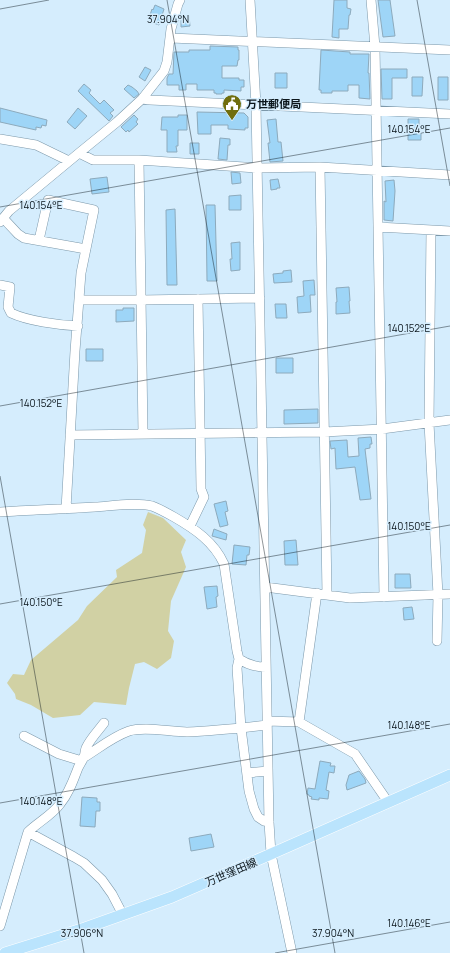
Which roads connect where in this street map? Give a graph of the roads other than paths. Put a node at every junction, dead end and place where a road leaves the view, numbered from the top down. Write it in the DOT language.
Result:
graph roads {
  1 [pos="180,0"];
  2 [pos="250,0"];
  3 [pos="371,0"];
  4 [pos="170,38"];
  5 [pos="253,42"];
  6 [pos="375,46"];
  7 [pos="450,50"];
  8 [pos="142,99"];
  9 [pos="256,105"];
  10 [pos="376,111"];
  11 [pos="450,114"];
  12 [pos="0,139"];
  13 [pos="78,153"];
  14 [pos="139,160"];
  15 [pos="69,161"];
  16 [pos="320,167"];
  17 [pos="258,168"];
  18 [pos="377,171"];
  19 [pos="450,175"];
  20 [pos="2,220"];
  21 [pos="378,227"];
  22 [pos="431,230"];
  23 [pos="450,231"];
  24 [pos="39,240"];
  25 [pos="86,249"];
  26 [pos="0,284"];
  27 [pos="260,298"];
  28 [pos="198,299"];
  29 [pos="80,300"];
  30 [pos="141,300"];
  31 [pos="78,326"];
  32 [pos="450,420"];
  33 [pos="430,423"];
  34 [pos="382,429"];
  35 [pos="324,432"];
  36 [pos="200,433"];
  37 [pos="262,433"];
  38 [pos="143,434"];
  39 [pos="70,435"];
  40 [pos="66,509"];
  41 [pos="0,512"];
  42 [pos="190,526"];
  43 [pos="265,587"];
  44 [pos="317,594"];
  45 [pos="450,594"];
  46 [pos="327,595"];
  47 [pos="438,595"];
  48 [pos="384,597"];
  49 [pos="437,641"];
  50 [pos="239,659"];
  51 [pos="266,667"];
  52 [pos="299,722"];
  53 [pos="104,723"];
  54 [pos="267,723"];
  55 [pos="241,728"];
  56 [pos="24,736"];
  57 [pos="83,760"];
  58 [pos="268,771"];
  59 [pos="247,773"];
  60 [pos="450,775"];
  61 [pos="388,802"];
  62 [pos="269,822"];
  63 [pos="28,832"];
  64 [pos="271,854"];
  65 [pos="123,915"];
  66 [pos="0,926"];
  67 [pos="5,953"];
  68 [pos="292,953"];
  1 -- 4 [label="street"];
  2 -- 5 [label="street"];
  3 -- 6 [label="street"];
  4 -- 5 [label="street"];
  4 -- 8 [label="street"];
  5 -- 6 [label="street"];
  5 -- 9 [label="street"];
  6 -- 7 [label="street"];
  6 -- 10 [label="street"];
  8 -- 9 [label="street"];
  8 -- 13 [label="street"];
  9 -- 10 [label="street"];
  9 -- 17 [label="street"];
  10 -- 11 [label="street"];
  10 -- 18 [label="street"];
  12 -- 15 [label="street"];
  13 -- 14 [label="street"];
  13 -- 15 [label="street"];
  14 -- 17 [label="street"];
  14 -- 30 [label="street"];
  15 -- 20 [label="street"];
  16 -- 17 [label="street"];
  16 -- 18 [label="street"];
  16 -- 35 [label="street"];
  17 -- 27 [label="street"];
  18 -- 19 [label="street"];
  18 -- 21 [label="street"];
  20 -- 24 [label="street"];
  21 -- 22 [label="street"];
  21 -- 34 [label="street"];
  22 -- 23 [label="street"];
  22 -- 33 [label="street"];
  24 -- 25 [label="street"];
  24 -- 25 [label="street"];
  25 -- 29 [label="street"];
  26 -- 31 [label="street"];
  27 -- 28 [label="street"];
  27 -- 37 [label="street"];
  28 -- 30 [label="street"];
  28 -- 36 [label="street"];
  29 -- 30 [label="street"];
  29 -- 31 [label="street"];
  30 -- 38 [label="street"];
  31 -- 39 [label="street"];
  32 -- 33 [label="street"];
  33 -- 34 [label="street"];
  33 -- 47 [label="street"];
  34 -- 35 [label="street"];
  34 -- 48 [label="street"];
  35 -- 37 [label="street"];
  35 -- 46 [label="street"];
  36 -- 37 [label="street"];
  36 -- 38 [label="street"];
  36 -- 42 [label="street"];
  37 -- 43 [label="street"];
  38 -- 39 [label="street"];
  39 -- 40 [label="street"];
  40 -- 41 [label="street"];
  40 -- 42 [label="street"];
  42 -- 50 [label="street"];
  43 -- 44 [label="street"];
  43 -- 51 [label="street"];
  44 -- 46 [label="street"];
  44 -- 52 [label="street"];
  45 -- 47 [label="street"];
  46 -- 48 [label="street"];
  47 -- 48 [label="street"];
  47 -- 49 [label="street"];
  50 -- 51 [label="street"];
  50 -- 55 [label="street"];
  51 -- 54 [label="street"];
  52 -- 54 [label="street"];
  52 -- 61 [label="street"];
  53 -- 57 [label="street"];
  54 -- 55 [label="street"];
  54 -- 58 [label="street"];
  55 -- 57 [label="street"];
  55 -- 59 [label="street"];
  56 -- 57 [label="street"];
  57 -- 63 [label="street"];
  58 -- 59 [label="street"];
  58 -- 62 [label="street"];
  59 -- 62 [label="street"];
  60 -- 61 [label="main road, 万世窪田線"];
  61 -- 64 [label="main road, 万世窪田線"];
  62 -- 64 [label="street"];
  63 -- 65 [label="street"];
  63 -- 66 [label="street"];
  64 -- 65 [label="main road, 万世窪田線"];
  64 -- 68 [label="street"];
  65 -- 67 [label="main road, 万世窪田線"];
}
